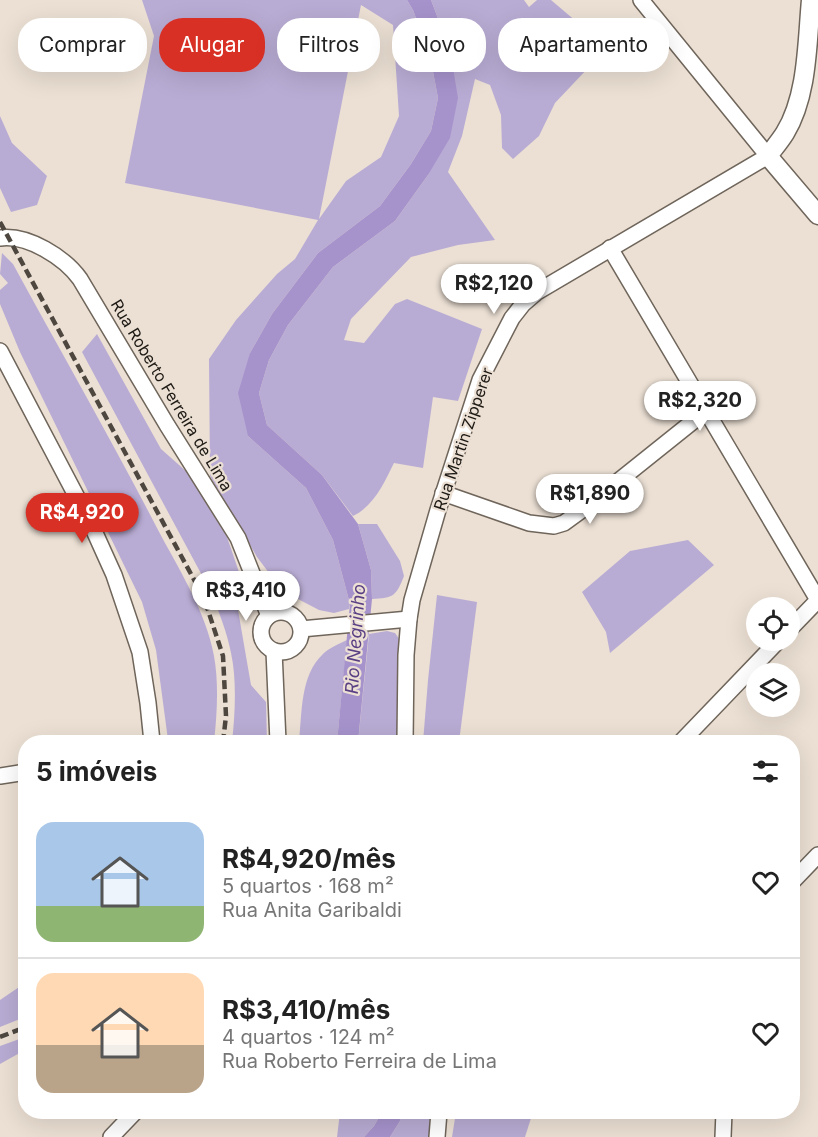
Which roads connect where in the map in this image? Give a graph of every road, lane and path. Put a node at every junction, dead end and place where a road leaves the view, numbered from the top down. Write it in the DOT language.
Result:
graph roads {
  1 [pos="640,0"];
  2 [pos="811,0"];
  3 [pos="768,156"];
  4 [pos="818,215"];
  5 [pos="0,238"];
  6 [pos="610,248"];
  7 [pos="0,351"];
  8 [pos="706,411"];
  9 [pos="443,493"];
  10 [pos="818,600"];
  11 [pos="269,616"];
  12 [pos="409,619"];
  13 [pos="800,619"];
  14 [pos="301,629"];
  15 [pos="274,651"];
  16 [pos="768,651"];
  17 [pos="151,735"];
  18 [pos="278,735"];
  19 [pos="405,735"];
  20 [pos="688,735"];
  21 [pos="18,773"];
  22 [pos="0,776"];
  23 [pos="818,855"];
  24 [pos="800,874"];
  25 [pos="128,1119"];
  26 [pos="438,1119"];
  27 [pos="724,1119"];
  28 [pos="111,1137"];
  29 [pos="437,1137"];
  30 [pos="723,1137"];
  1 -- 3 [label="street"];
  2 -- 3 [label="street, Rua Martin Zipperer"];
  3 -- 4 [label="street"];
  3 -- 6 [label="street, Rua Martin Zipperer"];
  5 -- 11 [label="street, Rua Roberto Ferreira de Lima"];
  6 -- 8 [label="street"];
  6 -- 9 [label="street, Rua Martin Zipperer"];
  7 -- 17 [label="street"];
  8 -- 9 [label="street"];
  8 -- 10 [label="street"];
  9 -- 12 [label="street, Rua Martin Zipperer"];
  10 -- 13 [label="street"];
  11 -- 14 [label="street"];
  11 -- 15 [label="street"];
  12 -- 14 [label="street"];
  12 -- 19 [label="street, Rua Martin Zipperer"];
  14 -- 15 [label="street"];
  15 -- 18 [label="street"];
  16 -- 20 [label="street"];
  21 -- 22 [label="street"];
  23 -- 24 [label="street"];
  25 -- 28 [label="street"];
  26 -- 29 [label="street"];
  27 -- 30 [label="street"];
}
